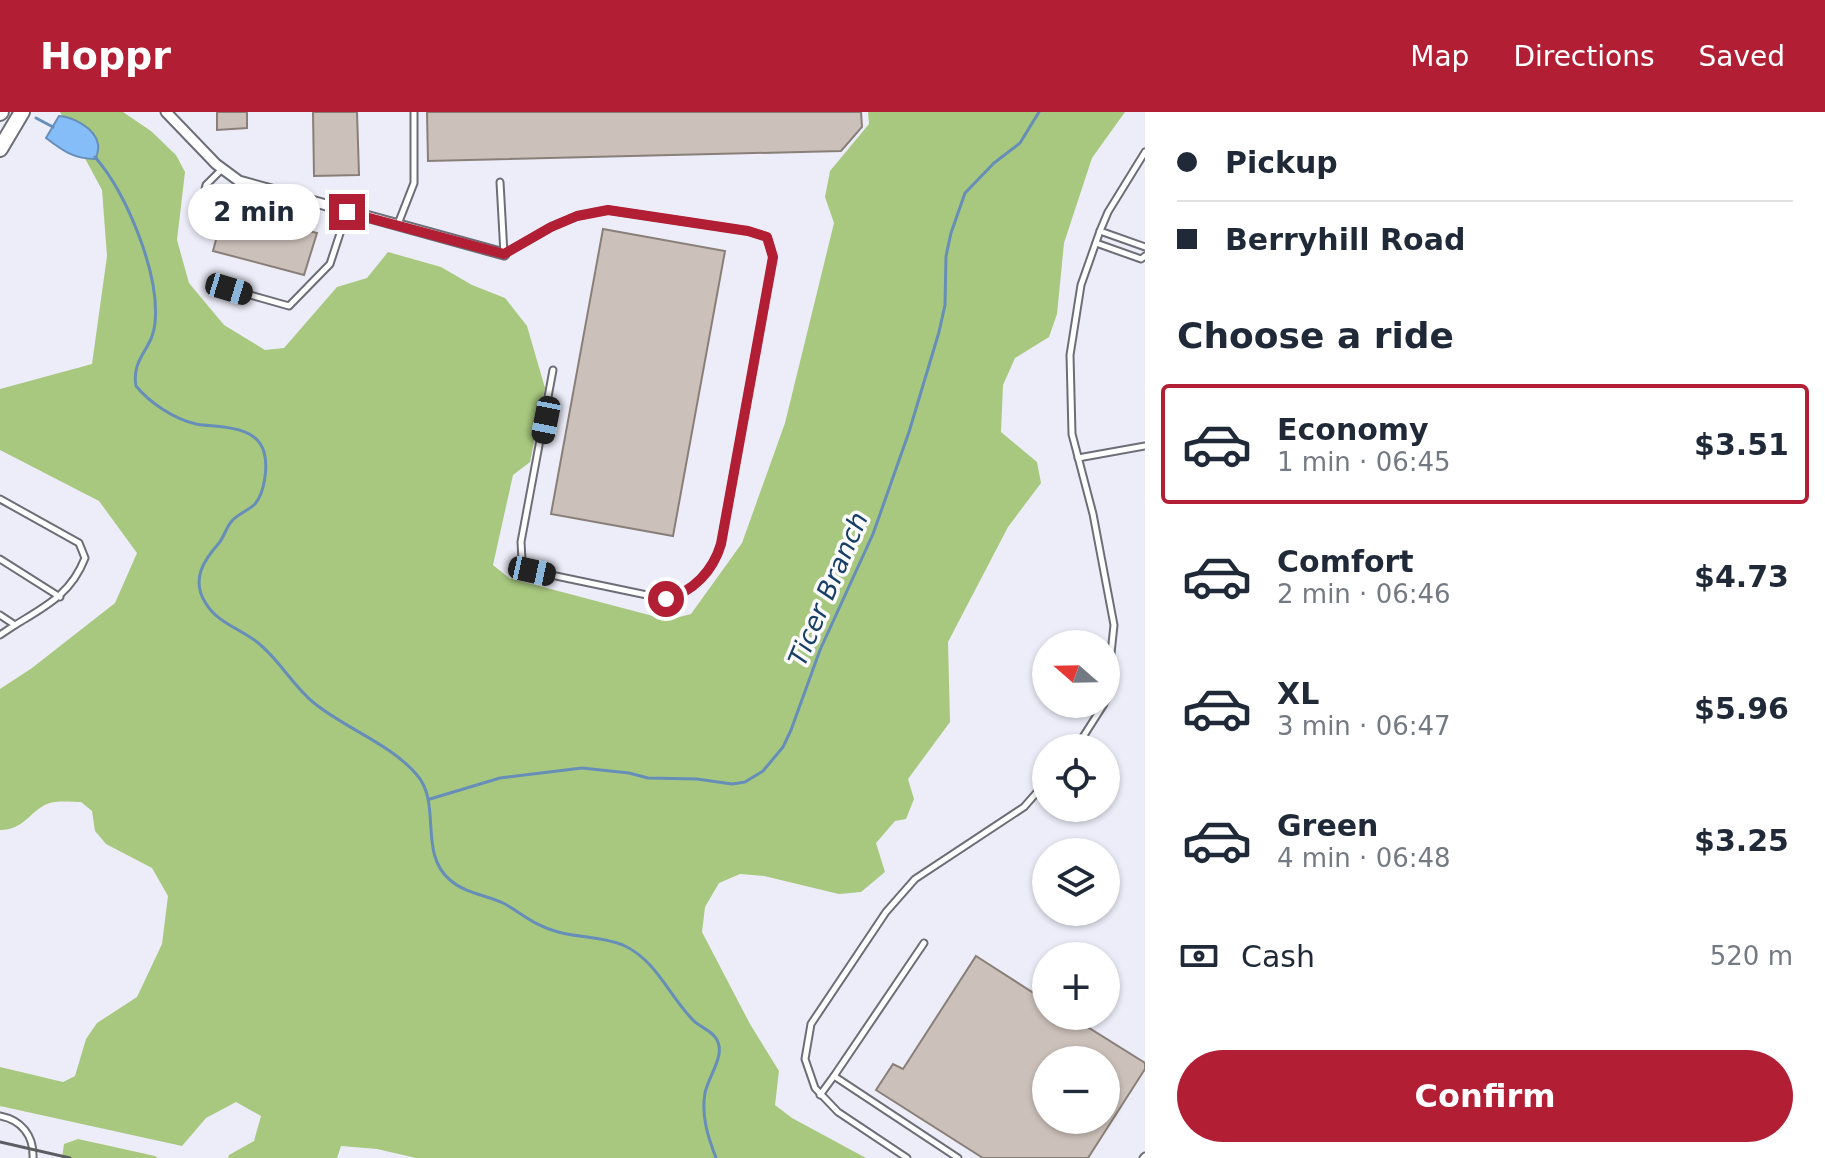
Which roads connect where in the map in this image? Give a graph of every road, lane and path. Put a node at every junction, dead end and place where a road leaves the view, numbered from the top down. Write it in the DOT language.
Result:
graph roads {
  1 [pos="22,112"];
  2 [pos="166,112"];
  3 [pos="414,112"];
  4 [pos="0,149"];
  5 [pos="1145,152"];
  6 [pos="222,169"];
  7 [pos="500,182"];
  8 [pos="347,212"];
  9 [pos="197,220"];
  10 [pos="397,225"];
  11 [pos="1100,231"];
  12 [pos="1096,243"];
  13 [pos="1145,247"];
  14 [pos="504,254"];
  15 [pos="1145,256"];
  16 [pos="229,289"];
  17 [pos="553,370"];
  18 [pos="1145,446"];
  19 [pos="1078,458"];
  20 [pos="0,499"];
  21 [pos="0,559"];
  22 [pos="60,597"];
  23 [pos="0,615"];
  24 [pos="15,625"];
  25 [pos="1113,630"];
  26 [pos="0,635"];
  27 [pos="1032,798"];
  28 [pos="924,943"];
  29 [pos="834,1076"];
  30 [pos="820,1095"];
  31 [pos="0,1116"];
  32 [pos="33,1158"];
  33 [pos="907,1158"];
  34 [pos="958,1158"];
  1 -- 4 [label="main road"];
  2 -- 6 [label="street"];
  3 -- 10 [label="lane"];
  5 -- 11 [label="lane"];
  6 -- 8 [label="street"];
  6 -- 9 [label="lane"];
  7 -- 14 [label="lane"];
  8 -- 10 [label="street"];
  8 -- 16 [label="lane"];
  10 -- 14 [label="street"];
  11 -- 12 [label="lane"];
  11 -- 13 [label="lane"];
  12 -- 15 [label="lane"];
  12 -- 19 [label="lane"];
  14 -- 17 [label="lane"];
  18 -- 19 [label="lane"];
  19 -- 25 [label="lane"];
  20 -- 22 [label="lane"];
  21 -- 22 [label="lane"];
  22 -- 24 [label="lane"];
  23 -- 24 [label="lane"];
  24 -- 26 [label="lane"];
  27 -- 30 [label="lane"];
  28 -- 29 [label="lane"];
  29 -- 30 [label="lane"];
  29 -- 34 [label="lane"];
  30 -- 33 [label="lane"];
  31 -- 32 [label="lane"];
}
